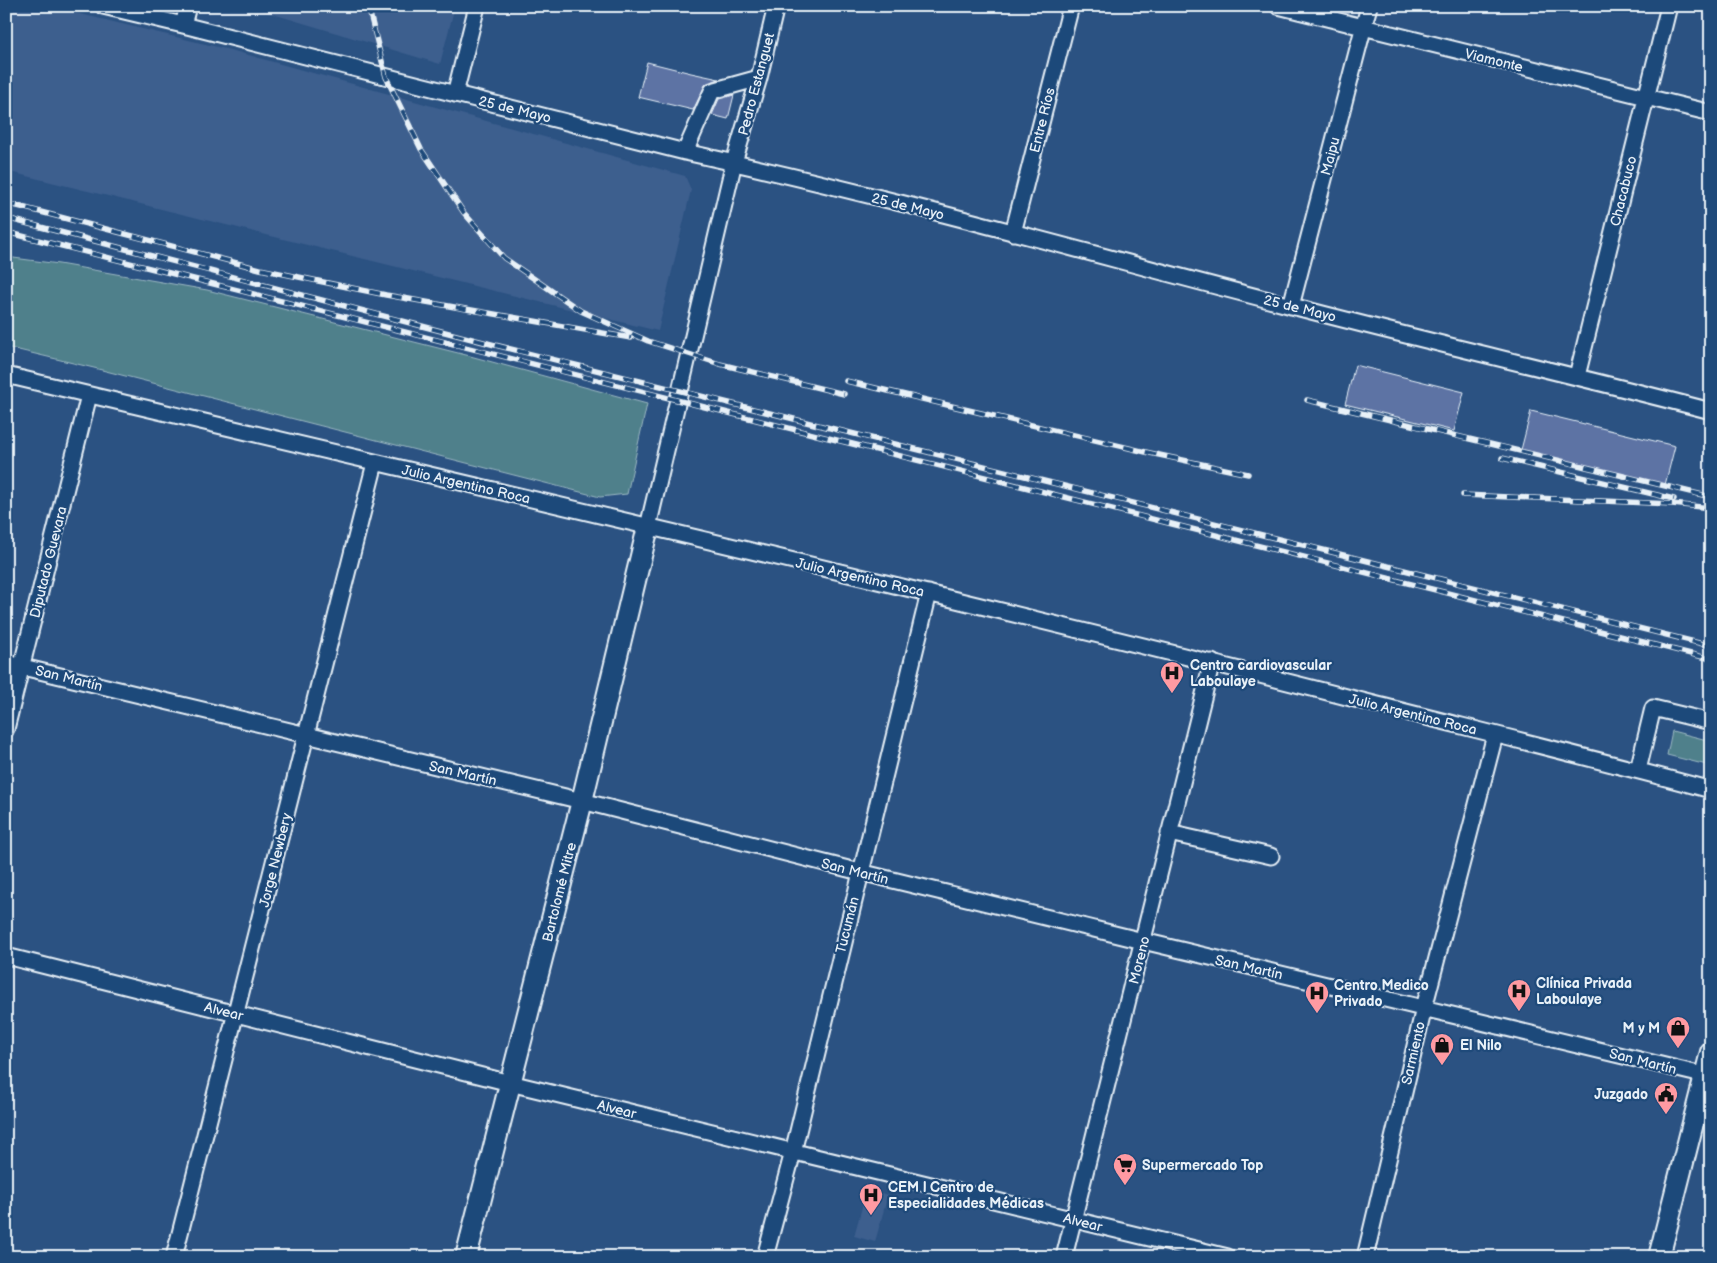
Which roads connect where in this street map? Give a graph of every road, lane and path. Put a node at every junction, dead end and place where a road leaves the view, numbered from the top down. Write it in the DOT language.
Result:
graph roads {
  1 [pos="104,6"];
  2 [pos="188,6"];
  3 [pos="477,6"];
  4 [pos="776,6"];
  5 [pos="1071,6"];
  6 [pos="1278,6"];
  7 [pos="1369,6"];
  8 [pos="1669,6"];
  9 [pos="183,24"];
  10 [pos="1364,28"];
  11 [pos="759,78"];
  12 [pos="455,94"];
  13 [pos="1646,96"];
  14 [pos="1711,113"];
  15 [pos="685,152"];
  16 [pos="734,162"];
  17 [pos="1014,233"];
  18 [pos="1291,306"];
  19 [pos="6,375"];
  20 [pos="1577,376"];
  21 [pos="89,395"];
  22 [pos="1711,411"];
  23 [pos="375,463"];
  24 [pos="648,526"];
  25 [pos="929,593"];
  26 [pos="1212,662"];
  27 [pos="6,663"];
  28 [pos="22,667"];
  29 [pos="1711,722"];
  30 [pos="6,729"];
  31 [pos="1495,734"];
  32 [pos="306,736"];
  33 [pos="1638,770"];
  34 [pos="1711,790"];
  35 [pos="582,801"];
  36 [pos="1169,833"];
  37 [pos="1271,856"];
  38 [pos="860,872"];
  39 [pos="1143,942"];
  40 [pos="6,956"];
  41 [pos="1424,1008"];
  42 [pos="236,1014"];
  43 [pos="1711,1052"];
  44 [pos="1708,1076"];
  45 [pos="510,1084"];
  46 [pos="793,1152"];
  47 [pos="1073,1219"];
  48 [pos="174,1257"];
  49 [pos="466,1257"];
  50 [pos="765,1257"];
  51 [pos="1064,1257"];
  52 [pos="1228,1257"];
  53 [pos="1365,1257"];
  54 [pos="1659,1257"];
  1 -- 9 [label="street, 25 de Mayo"];
  2 -- 9 [label="street"];
  3 -- 12 [label="street"];
  4 -- 11 [label="street, Pedro Estanguet"];
  5 -- 17 [label="street, Entre Ríos"];
  6 -- 10 [label="street, Viamonte"];
  7 -- 10 [label="street, Maipu"];
  8 -- 13 [label="street, Chacabuco"];
  9 -- 12 [label="street, 25 de Mayo"];
  10 -- 13 [label="street, Viamonte"];
  10 -- 18 [label="street, Maipu"];
  11 -- 15 [label="street"];
  11 -- 16 [label="street, Pedro Estanguet"];
  12 -- 15 [label="street, 25 de Mayo"];
  13 -- 14 [label="street, Viamonte"];
  13 -- 20 [label="street, Chacabuco"];
  15 -- 16 [label="street, 25 de Mayo"];
  16 -- 17 [label="street, 25 de Mayo"];
  16 -- 24 [label="street, Pedro Estanguet"];
  17 -- 18 [label="street, 25 de Mayo"];
  18 -- 20 [label="street, 25 de Mayo"];
  19 -- 21 [label="street, Julio Argentino Roca"];
  20 -- 22 [label="street, 25 de Mayo"];
  21 -- 23 [label="street, Julio Argentino Roca"];
  21 -- 28 [label="street, Diputado Guevara"];
  23 -- 24 [label="street, Julio Argentino Roca"];
  23 -- 32 [label="street, Jorge Newbery"];
  24 -- 25 [label="street, Julio Argentino Roca"];
  24 -- 35 [label="main road, Bartolomé Mitre"];
  25 -- 26 [label="street, Julio Argentino Roca"];
  25 -- 38 [label="street, Tucumán"];
  26 -- 31 [label="street, Julio Argentino Roca"];
  26 -- 36 [label="street, Moreno"];
  27 -- 28 [label="street, San Martín"];
  28 -- 30 [label="street, Diputado Guevara"];
  28 -- 32 [label="street, San Martín"];
  29 -- 33 [label="street"];
  31 -- 33 [label="street, Julio Argentino Roca"];
  31 -- 41 [label="street, Sarmiento"];
  32 -- 35 [label="street, San Martín"];
  32 -- 42 [label="street, Jorge Newbery"];
  33 -- 34 [label="street, Julio Argentino Roca"];
  35 -- 38 [label="street, San Martín"];
  35 -- 45 [label="main road, Bartolomé Mitre"];
  36 -- 37 [label="street"];
  36 -- 39 [label="street, Moreno"];
  38 -- 39 [label="street, San Martín"];
  38 -- 46 [label="street, Tucumán"];
  39 -- 41 [label="street, San Martín"];
  39 -- 47 [label="street, Moreno"];
  40 -- 42 [label="street, Alvear"];
  41 -- 44 [label="street, San Martín"];
  41 -- 53 [label="street, Sarmiento"];
  42 -- 45 [label="street, Alvear"];
  42 -- 48 [label="street, Jorge Newbery"];
  43 -- 44 [label="main road"];
  44 -- 54 [label="main road"];
  45 -- 46 [label="street, Alvear"];
  45 -- 49 [label="main road, Bartolomé Mitre"];
  46 -- 47 [label="street, Alvear"];
  46 -- 50 [label="street, Tucumán"];
  47 -- 51 [label="street, Moreno"];
  47 -- 52 [label="street, Alvear"];
}
